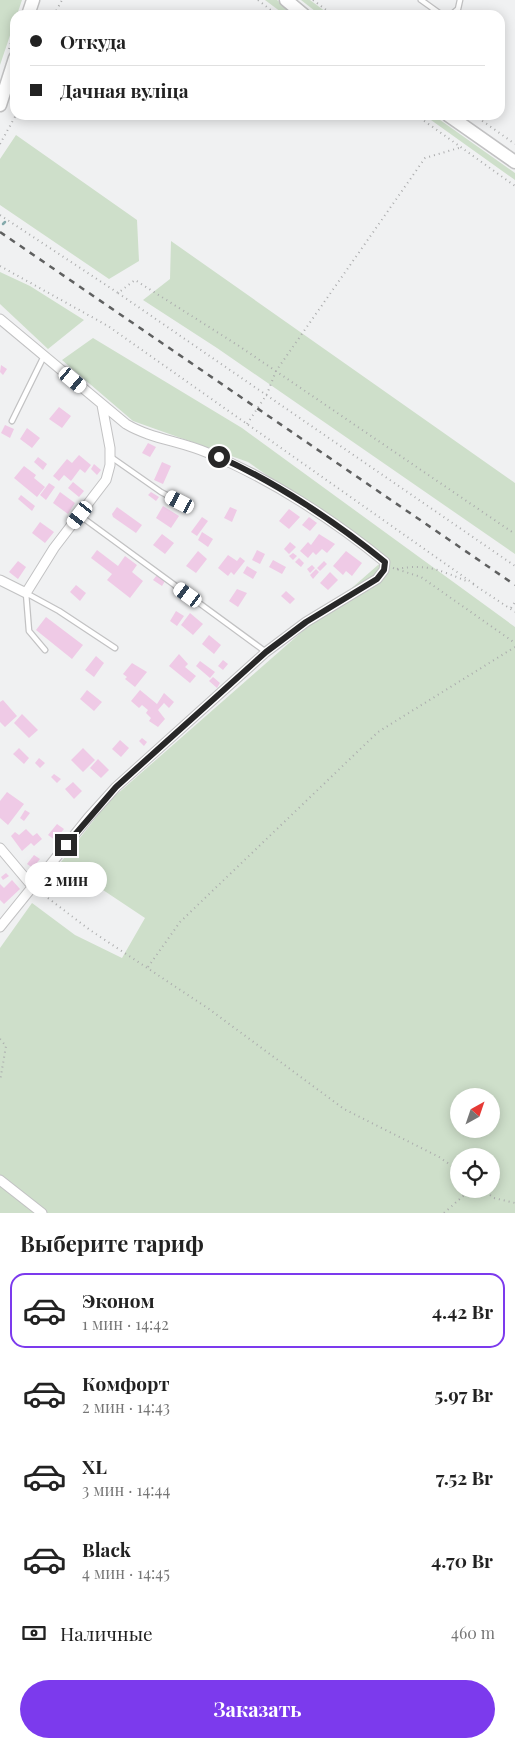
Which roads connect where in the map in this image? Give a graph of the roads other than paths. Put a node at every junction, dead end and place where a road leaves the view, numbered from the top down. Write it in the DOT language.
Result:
graph roads {
  1 [pos="286,0"];
  2 [pos="421,0"];
  3 [pos="298,10"];
  4 [pos="435,10"];
  5 [pos="10,74"];
  6 [pos="0,105"];
  7 [pos="455,120"];
  8 [pos="515,162"];
  9 [pos="0,319"];
  10 [pos="44,356"];
  11 [pos="102,405"];
  12 [pos="12,421"];
  13 [pos="110,456"];
  14 [pos="180,502"];
  15 [pos="80,515"];
  16 [pos="0,580"];
  17 [pos="26,593"];
  18 [pos="115,648"];
  19 [pos="45,650"];
  20 [pos="266,652"];
  21 [pos="0,848"];
  22 [pos="32,886"];
  23 [pos="0,927"];
  24 [pos="0,1180"];
  25 [pos="42,1213"];
  1 -- 3 [label="main road"];
  2 -- 4 [label="lane"];
  5 -- 6 [label="main road"];
  7 -- 8 [label="main road"];
  9 -- 10 [label="street"];
  10 -- 11 [label="street"];
  10 -- 12 [label="lane"];
  11 -- 13 [label="street"];
  11 -- 20 [label="street"];
  13 -- 14 [label="lane"];
  13 -- 15 [label="street"];
  15 -- 17 [label="street"];
  15 -- 20 [label="lane"];
  16 -- 17 [label="street"];
  17 -- 18 [label="lane"];
  17 -- 19 [label="lane"];
  20 -- 22 [label="street"];
  21 -- 22 [label="street"];
  22 -- 23 [label="street"];
  24 -- 25 [label="street"];
}
